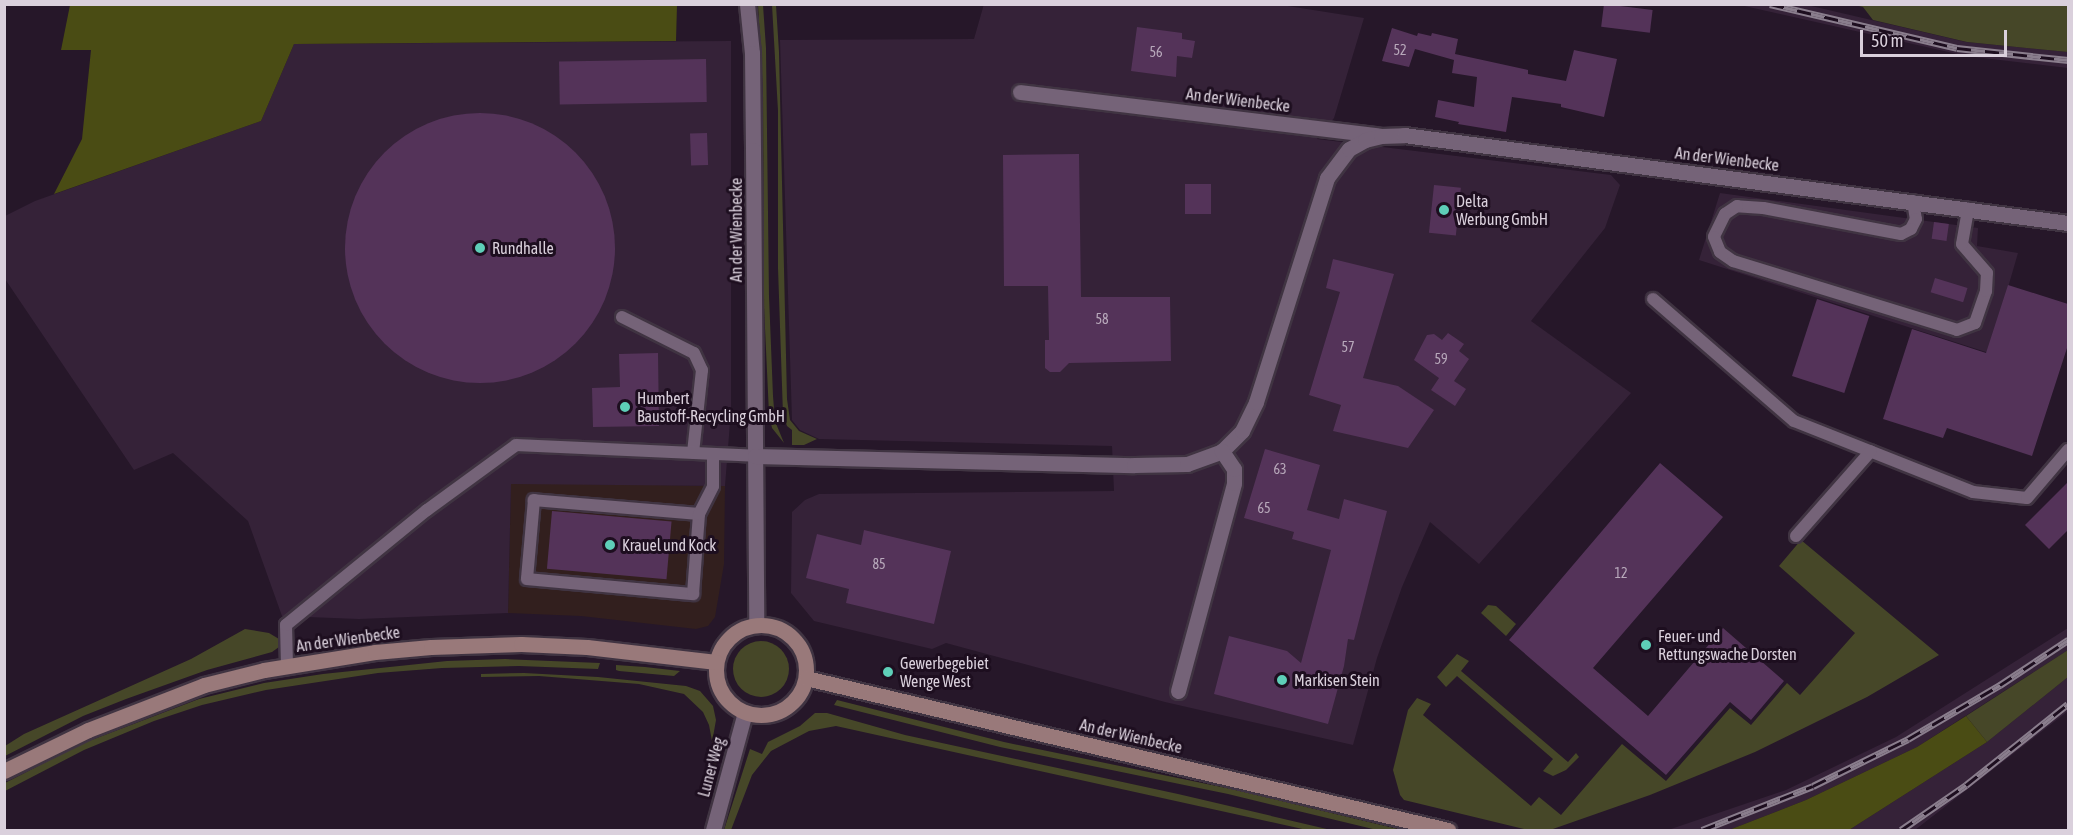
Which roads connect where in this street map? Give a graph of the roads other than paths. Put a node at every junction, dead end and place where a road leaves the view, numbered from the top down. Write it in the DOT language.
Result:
graph roads {
  1 [pos="747,4"];
  2 [pos="1020,92"];
  3 [pos="1381,136"];
  4 [pos="1913,201"];
  5 [pos="1968,209"];
  6 [pos="2068,223"];
  7 [pos="1653,298"];
  8 [pos="622,317"];
  9 [pos="2068,450"];
  10 [pos="1222,451"];
  11 [pos="1871,451"];
  12 [pos="693,453"];
  13 [pos="714,454"];
  14 [pos="755,456"];
  15 [pos="699,514"];
  16 [pos="1796,536"];
  17 [pos="756,625"];
  18 [pos="716,662"];
  19 [pos="287,666"];
  20 [pos="806,678"];
  21 [pos="1178,691"];
  22 [pos="745,712"];
  23 [pos="4,771"];
  24 [pos="713,831"];
  25 [pos="1448,831"];
  1 -- 14 [label="street, An der Wienbecke"];
  2 -- 3 [label="street, An der Wienbecke"];
  3 -- 4 [label="street, An der Wienbecke"];
  3 -- 10 [label="street, An der Wienbecke"];
  4 -- 5 [label="street, An der Wienbecke"];
  4 -- 5 [label="lane"];
  5 -- 6 [label="street, An der Wienbecke"];
  7 -- 11 [label="lane"];
  8 -- 12 [label="lane"];
  9 -- 11 [label="lane"];
  10 -- 14 [label="street, An der Wienbecke"];
  10 -- 21 [label="street"];
  11 -- 16 [label="lane"];
  12 -- 13 [label="lane"];
  12 -- 19 [label="lane"];
  13 -- 14 [label="lane"];
  13 -- 15 [label="lane"];
  14 -- 17 [label="street, An der Wienbecke"];
  15 -- 15 [label="lane"];
  17 -- 18 [label="street"];
  17 -- 20 [label="street"];
  18 -- 19 [label="street, An der Wienbecke"];
  18 -- 22 [label="street"];
  19 -- 23 [label="street, An der Wienbecke"];
  20 -- 22 [label="street"];
  20 -- 25 [label="street, An der Wienbecke"];
  22 -- 24 [label="street, Luner Weg"];
}
